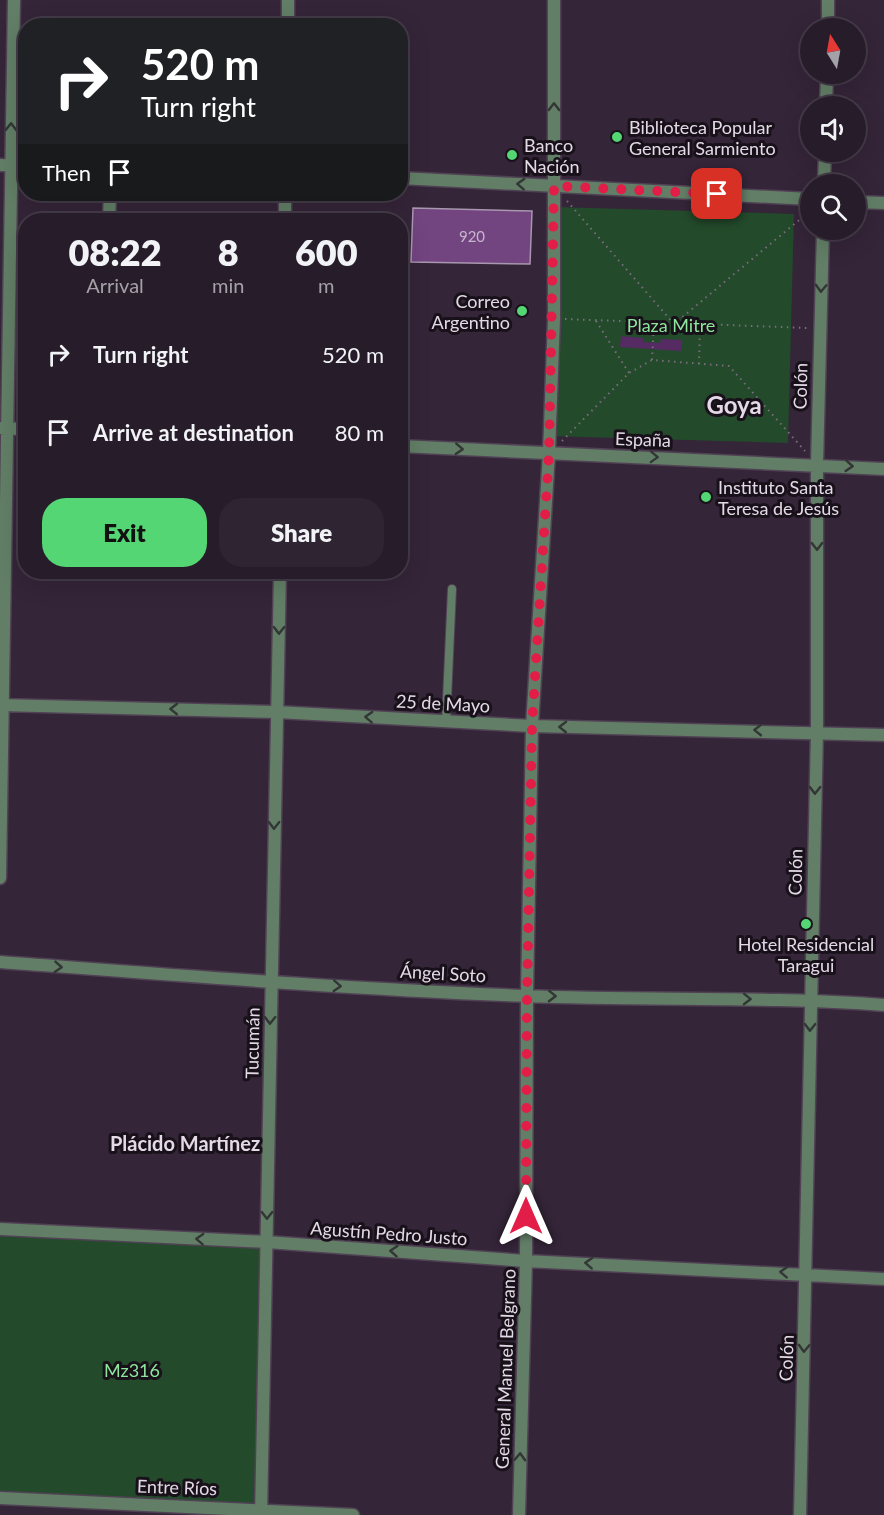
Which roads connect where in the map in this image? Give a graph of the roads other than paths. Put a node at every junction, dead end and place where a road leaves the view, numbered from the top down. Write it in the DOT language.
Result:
graph roads {
  1 [pos="14,0"];
  2 [pos="288,0"];
  3 [pos="554,0"];
  4 [pos="828,0"];
  5 [pos="288,18"];
  6 [pos="828,18"];
  7 [pos="5,166"];
  8 [pos="408,178"];
  9 [pos="554,186"];
  10 [pos="800,198"];
  11 [pos="866,202"];
  12 [pos="884,203"];
  13 [pos="823,240"];
  14 [pos="4,428"];
  15 [pos="408,446"];
  16 [pos="549,453"];
  17 [pos="817,464"];
  18 [pos="884,469"];
  19 [pos="280,579"];
  20 [pos="452,588"];
  21 [pos="2,705"];
  22 [pos="277,712"];
  23 [pos="446,721"];
  24 [pos="532,726"];
  25 [pos="817,731"];
  26 [pos="884,735"];
  27 [pos="0,878"];
  28 [pos="0,962"];
  29 [pos="271,982"];
  30 [pos="527,996"];
  31 [pos="810,999"];
  32 [pos="884,1005"];
  33 [pos="0,1229"];
  34 [pos="267,1242"];
  35 [pos="526,1261"];
  36 [pos="806,1273"];
  37 [pos="884,1279"];
  38 [pos="0,1498"];
  39 [pos="261,1512"];
  40 [pos="353,1515"];
  41 [pos="519,1515"];
  42 [pos="800,1515"];
  7 -- 1 [label="street, one-way"];
  2 -- 5 [label="street"];
  9 -- 3 [label="street, General Manuel Belgrano, one-way"];
  4 -- 6 [label="street"];
  7 -- 14 [label="street"];
  9 -- 8 [label="street, one-way"];
  9 -- 10 [label="street"];
  9 -- 16 [label="street, General Manuel Belgrano"];
  11 -- 12 [label="street"];
  13 -- 17 [label="street, Colón, one-way"];
  14 -- 21 [label="street"];
  15 -- 16 [label="street, España, one-way"];
  16 -- 17 [label="street, España, one-way"];
  16 -- 24 [label="street, General Manuel Belgrano"];
  17 -- 18 [label="street, España, one-way"];
  17 -- 25 [label="street, Colón, one-way"];
  19 -- 22 [label="street, Tucumán, one-way"];
  20 -- 23 [label="lane"];
  22 -- 21 [label="street, 25 de Mayo, one-way"];
  21 -- 27 [label="street"];
  23 -- 22 [label="street, 25 de Mayo, one-way"];
  22 -- 29 [label="street, Tucumán, one-way"];
  23 -- 24 [label="street, 25 de Mayo"];
  25 -- 24 [label="street, 25 de Mayo, one-way"];
  24 -- 30 [label="street, General Manuel Belgrano"];
  25 -- 26 [label="street, 25 de Mayo"];
  25 -- 31 [label="street, Colón, one-way"];
  28 -- 29 [label="street, Ángel Soto, one-way"];
  29 -- 30 [label="street, Ángel Soto, one-way"];
  29 -- 34 [label="street, Tucumán, one-way"];
  30 -- 31 [label="street, Ángel Soto, one-way"];
  30 -- 35 [label="street, General Manuel Belgrano"];
  31 -- 32 [label="street, Ángel Soto"];
  31 -- 36 [label="street, Colón, one-way"];
  34 -- 33 [label="street, Agustín Pedro Justo, one-way"];
  35 -- 34 [label="street, Agustín Pedro Justo, one-way"];
  34 -- 39 [label="street, Tucumán"];
  36 -- 35 [label="street, Agustín Pedro Justo, one-way"];
  41 -- 35 [label="street, General Manuel Belgrano, one-way"];
  36 -- 37 [label="street, Agustín Pedro Justo"];
  36 -- 42 [label="street, Colón, one-way"];
  38 -- 39 [label="street, Entre Ríos"];
  39 -- 40 [label="street, Entre Ríos"];
}
